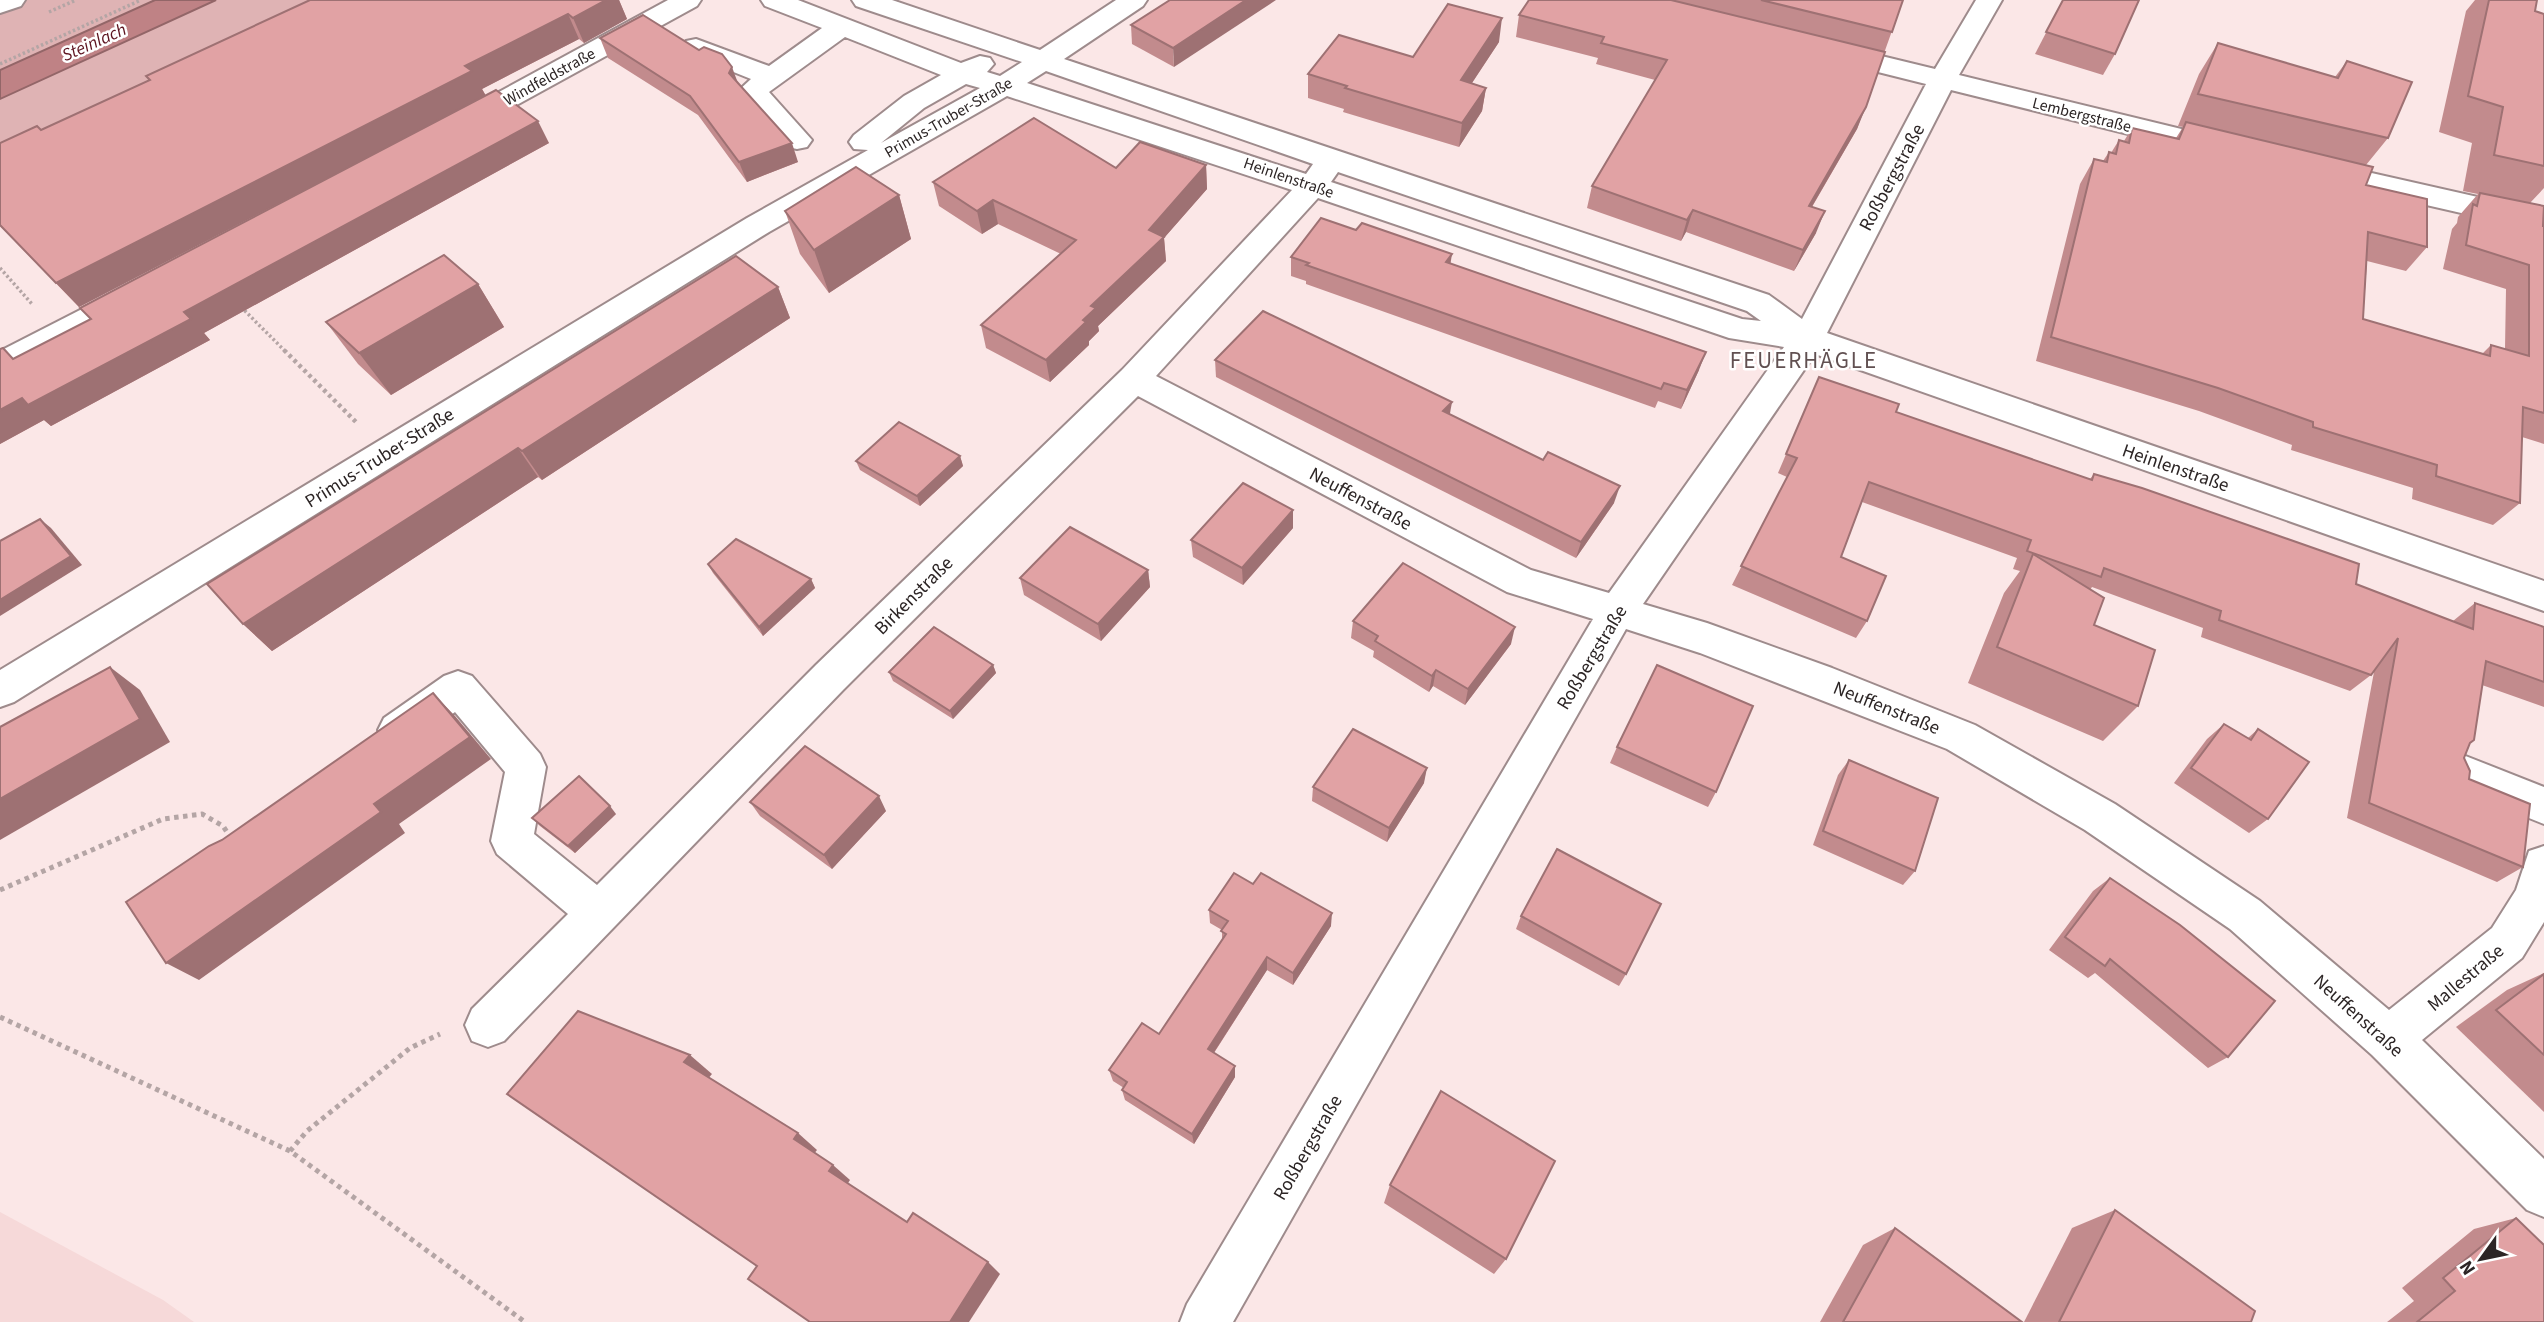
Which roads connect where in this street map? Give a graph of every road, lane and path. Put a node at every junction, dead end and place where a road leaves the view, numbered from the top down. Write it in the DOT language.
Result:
graph roads {
  1 [pos="12,0"];
  2 [pos="141,0"];
  3 [pos="688,0"];
  4 [pos="774,0"];
  5 [pos="865,0"];
  6 [pos="1097,0"];
  7 [pos="1134,0"];
  8 [pos="1989,0"];
  9 [pos="0,5"];
  10 [pos="842,27"];
  11 [pos="696,47"];
  12 [pos="1007,47"];
  13 [pos="1809,47"];
  14 [pos="1044,61"];
  15 [pos="0,64"];
  16 [pos="964,74"];
  17 [pos="771,77"];
  18 [pos="1942,80"];
  19 [pos="1004,86"];
  20 [pos="433,139"];
  21 [pos="797,140"];
  22 [pos="2254,156"];
  23 [pos="1332,160"];
  24 [pos="2287,164"];
  25 [pos="1313,185"];
  26 [pos="2544,222"];
  27 [pos="758,225"];
  28 [pos="162,281"];
  29 [pos="234,301"];
  30 [pos="1808,340"];
  31 [pos="0,366"];
  32 [pos="1134,379"];
  33 [pos="387,452"];
  34 [pos="2544,596"];
  35 [pos="1617,611"];
  36 [pos="0,690"];
  37 [pos="369,751"];
  38 [pos="2463,773"];
  39 [pos="2544,806"];
  40 [pos="235,845"];
  41 [pos="2544,865"];
  42 [pos="0,890"];
  43 [pos="598,912"];
  44 [pos="0,1017"];
  45 [pos="488,1025"];
  46 [pos="2388,1039"];
  47 [pos="290,1151"];
  48 [pos="2544,1193"];
  49 [pos="525,1322"];
  50 [pos="1205,1322"];
  1 -- 9 [label="street"];
  2 -- 15 [label="path"];
  3 -- 20 [label="street, Windfeldstraße"];
  4 -- 10 [label="street, Heinlenstraße"];
  5 -- 12 [label="street, Heinlenstraße"];
  6 -- 12 [label="street, Primus-Truber-Straße"];
  7 -- 14 [label="street, Primus-Truber-Straße"];
  8 -- 18 [label="street, Roßbergstraße"];
  10 -- 16 [label="street, Heinlenstraße"];
  10 -- 17 [label="street"];
  11 -- 17 [label="street"];
  12 -- 14 [label="street, Heinlenstraße"];
  12 -- 16 [label="street, Primus-Truber-Straße"];
  13 -- 18 [label="street, Lembergstraße"];
  14 -- 19 [label="street, Primus-Truber-Straße"];
  14 -- 23 [label="street, Heinlenstraße"];
  16 -- 19 [label="street, Heinlenstraße"];
  16 -- 27 [label="street, Primus-Truber-Straße"];
  17 -- 21 [label="street"];
  18 -- 22 [label="street, Lembergstraße"];
  18 -- 30 [label="street, Roßbergstraße"];
  19 -- 25 [label="street, Heinlenstraße"];
  19 -- 27 [label="street, Primus-Truber-Straße"];
  23 -- 25 [label="street, Birkenstraße"];
  23 -- 30 [label="street, Heinlenstraße"];
  24 -- 26 [label="street"];
  25 -- 30 [label="street, Heinlenstraße"];
  25 -- 32 [label="street, Birkenstraße"];
  27 -- 33 [label="street, Primus-Truber-Straße"];
  28 -- 31 [label="street"];
  29 -- 33 [label="path"];
  30 -- 34 [label="street, Heinlenstraße"];
  30 -- 35 [label="street, Roßbergstraße"];
  32 -- 35 [label="street, Neuffenstraße"];
  32 -- 43 [label="street, Birkenstraße"];
  33 -- 36 [label="street, Primus-Truber-Straße"];
  35 -- 46 [label="street, Neuffenstraße"];
  35 -- 50 [label="street, Roßbergstraße"];
  37 -- 43 [label="street"];
  38 -- 39 [label="street"];
  40 -- 42 [label="path"];
  41 -- 46 [label="street, Mallestraße"];
  43 -- 45 [label="street, Birkenstraße"];
  44 -- 47 [label="path"];
  45 -- 47 [label="path"];
  46 -- 48 [label="street, Neuffenstraße"];
  47 -- 49 [label="path"];
}
